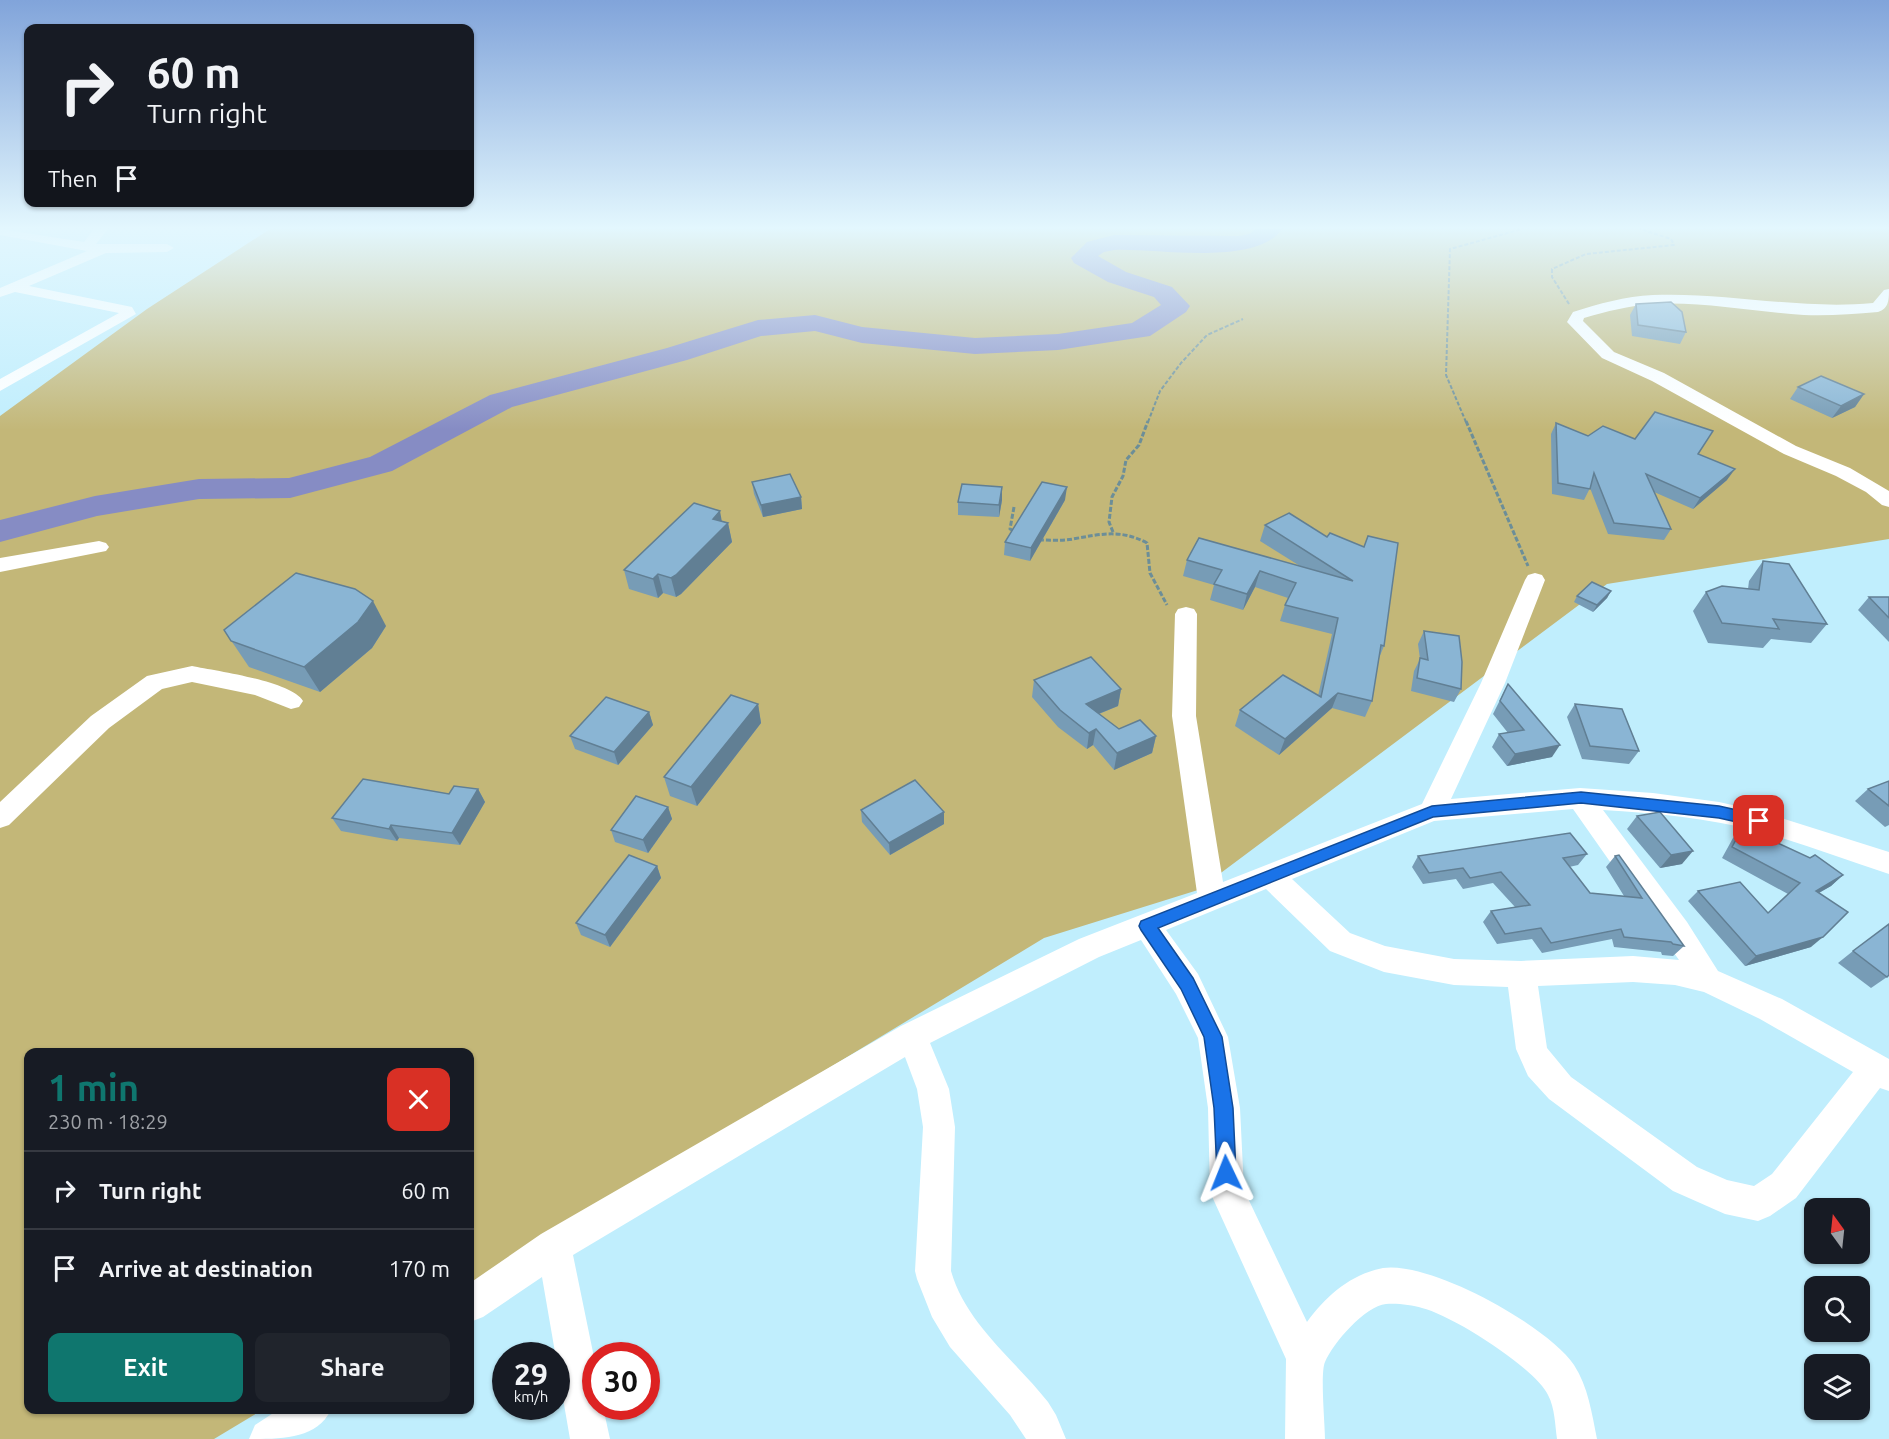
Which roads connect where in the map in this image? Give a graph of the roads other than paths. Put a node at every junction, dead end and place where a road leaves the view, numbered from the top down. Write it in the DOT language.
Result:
graph roads {
  1 [pos="58,296"];
  2 [pos="1887,296"];
  3 [pos="0,386"];
  4 [pos="1889,501"];
  5 [pos="99,547"];
  6 [pos="0,565"];
  7 [pos="1535,580"];
  8 [pos="1186,614"];
  9 [pos="291,701"];
  10 [pos="1581,798"];
  11 [pos="1432,812"];
  12 [pos="0,818"];
  13 [pos="1889,863"];
  14 [pos="1270,877"];
  15 [pos="1212,900"];
  16 [pos="1147,926"];
  17 [pos="1521,974"];
  18 [pos="1708,980"];
  19 [pos="912,1036"];
  20 [pos="1883,1072"];
  21 [pos="554,1247"];
  22 [pos="474,1301"];
  23 [pos="1305,1358"];
  24 [pos="306,1414"];
  25 [pos="269,1439"];
  26 [pos="590,1439"];
  27 [pos="1046,1439"];
  28 [pos="1305,1439"];
  29 [pos="1577,1439"];
  1 -- 3 [label="street"];
  2 -- 4 [label="street"];
  5 -- 6 [label="street"];
  7 -- 11 [label="street"];
  8 -- 15 [label="street"];
  9 -- 12 [label="street"];
  10 -- 11 [label="street"];
  10 -- 13 [label="street"];
  10 -- 18 [label="street"];
  11 -- 14 [label="street"];
  14 -- 15 [label="street"];
  14 -- 17 [label="street"];
  15 -- 16 [label="street"];
  16 -- 19 [label="street"];
  16 -- 23 [label="street"];
  17 -- 18 [label="street"];
  17 -- 20 [label="street"];
  18 -- 20 [label="street"];
  19 -- 21 [label="street"];
  19 -- 27 [label="street"];
  21 -- 22 [label="street"];
  21 -- 26 [label="street"];
  23 -- 28 [label="street"];
  23 -- 29 [label="street"];
  24 -- 25 [label="street"];
}
